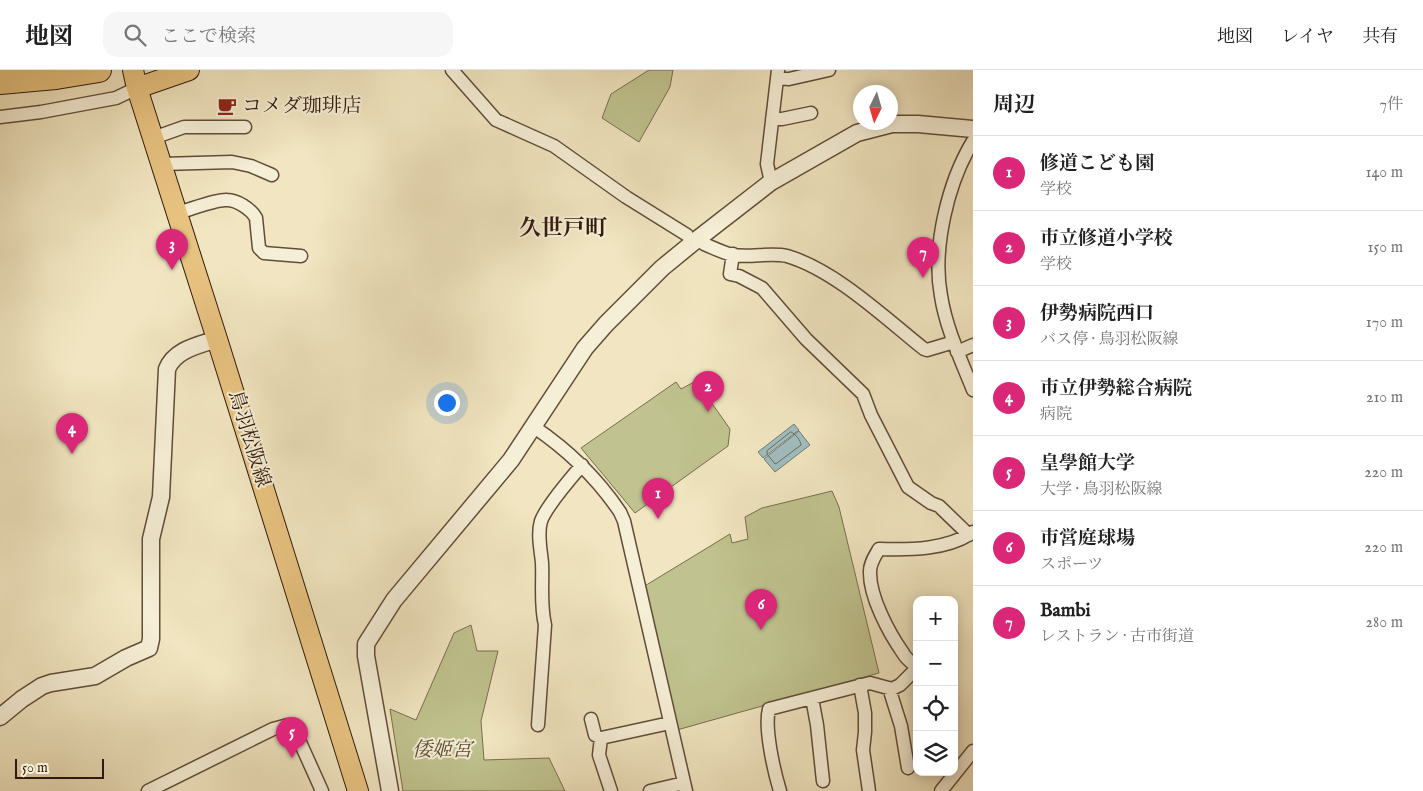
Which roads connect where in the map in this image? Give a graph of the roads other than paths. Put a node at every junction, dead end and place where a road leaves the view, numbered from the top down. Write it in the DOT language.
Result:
graph roads {
  1 [pos="97,70"];
  2 [pos="189,70"];
  3 [pos="452,70"];
  4 [pos="829,70"];
  5 [pos="778,74"];
  6 [pos="135,79"];
  7 [pos="0,82"];
  8 [pos="811,113"];
  9 [pos="0,117"];
  10 [pos="772,119"];
  11 [pos="245,127"];
  12 [pos="973,129"];
  13 [pos="153,138"];
  14 [pos="973,141"];
  15 [pos="162,164"];
  16 [pos="272,175"];
  17 [pos="771,182"];
  18 [pos="177,213"];
  19 [pos="687,235"];
  20 [pos="704,244"];
  21 [pos="733,254"];
  22 [pos="301,256"];
  23 [pos="218,339"];
  24 [pos="973,345"];
  25 [pos="956,347"];
  26 [pos="973,390"];
  27 [pos="534,427"];
  28 [pos="582,465"];
  29 [pos="971,533"];
  30 [pos="913,663"];
  31 [pos="913,671"];
  32 [pos="860,685"];
  33 [pos="889,688"];
  34 [pos="812,698"];
  35 [pos="0,716"];
  36 [pos="592,719"];
  37 [pos="670,722"];
  38 [pos="538,725"];
  39 [pos="601,738"];
  40 [pos="973,751"];
  41 [pos="908,768"];
  42 [pos="823,781"];
  43 [pos="685,787"];
  44 [pos="148,791"];
  45 [pos="322,791"];
  46 [pos="358,791"];
  47 [pos="390,791"];
  48 [pos="611,791"];
  49 [pos="650,791"];
  50 [pos="780,791"];
  51 [pos="869,791"];
  52 [pos="941,791"];
  1 -- 7 [label="highway"];
  2 -- 6 [label="main road"];
  3 -- 19 [label="street"];
  4 -- 5 [label="street"];
  5 -- 10 [label="street"];
  6 -- 9 [label="street"];
  6 -- 13 [label="main road, 鳥羽松阪線"];
  8 -- 10 [label="street"];
  10 -- 17 [label="street"];
  11 -- 13 [label="street"];
  12 -- 17 [label="street"];
  13 -- 15 [label="main road, 鳥羽松阪線"];
  14 -- 25 [label="street"];
  15 -- 16 [label="street"];
  15 -- 18 [label="main road, 鳥羽松阪線"];
  17 -- 27 [label="street"];
  18 -- 22 [label="street"];
  18 -- 23 [label="main road, 鳥羽松阪線"];
  20 -- 21 [label="street"];
  21 -- 25 [label="street"];
  21 -- 29 [label="street"];
  23 -- 35 [label="street"];
  23 -- 46 [label="main road, 鳥羽松阪線"];
  24 -- 25 [label="street"];
  25 -- 26 [label="street"];
  27 -- 28 [label="street"];
  27 -- 47 [label="street"];
  28 -- 37 [label="street"];
  28 -- 38 [label="street"];
  29 -- 30 [label="street"];
  31 -- 33 [label="street"];
  32 -- 33 [label="street"];
  32 -- 34 [label="street"];
  32 -- 51 [label="street"];
  33 -- 41 [label="street"];
  34 -- 42 [label="street"];
  34 -- 50 [label="street"];
  36 -- 39 [label="street"];
  37 -- 39 [label="street"];
  37 -- 43 [label="street"];
  39 -- 48 [label="street"];
  40 -- 52 [label="street"];
  43 -- 49 [label="street"];
  44 -- 45 [label="street"];
}
